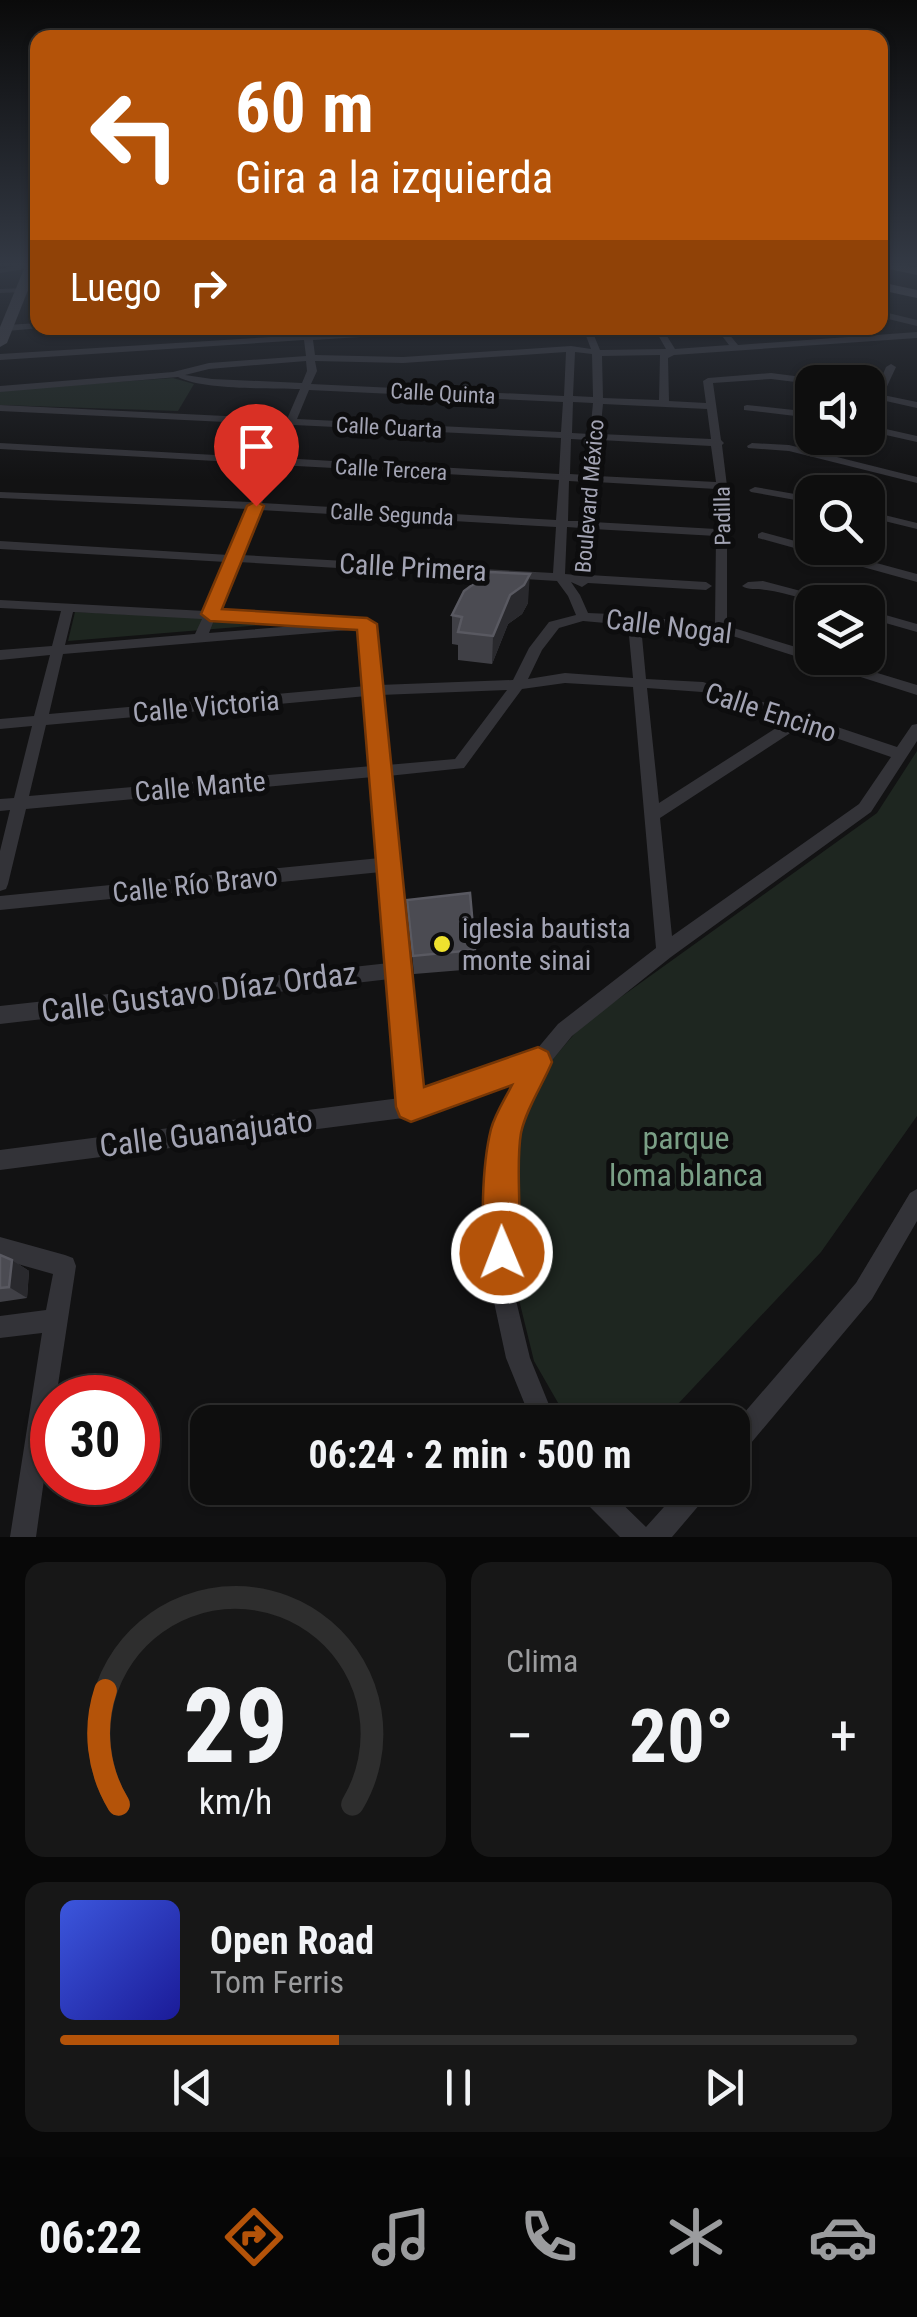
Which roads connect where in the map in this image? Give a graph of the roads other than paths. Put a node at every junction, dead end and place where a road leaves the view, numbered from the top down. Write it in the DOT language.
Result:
graph roads {
  1 [pos="259,336"];
  2 [pos="307,336"];
  3 [pos="590,336"];
  4 [pos="663,336"];
  5 [pos="726,336"];
  6 [pos="792,336"];
  7 [pos="864,336"];
  8 [pos="798,343"];
  9 [pos="735,348"];
  10 [pos="571,350"];
  11 [pos="598,352"];
  12 [pos="672,352"];
  13 [pos="0,356"];
  14 [pos="310,358"];
  15 [pos="891,367"];
  16 [pos="173,376"];
  17 [pos="885,376"];
  18 [pos="795,379"];
  19 [pos="305,386"];
  20 [pos="0,389"];
  21 [pos="568,398"];
  22 [pos="885,398"];
  23 [pos="598,400"];
  24 [pos="664,403"];
  25 [pos="917,405"];
  26 [pos="713,406"];
  27 [pos="0,408"];
  28 [pos="747,408"];
  29 [pos="795,413"];
  30 [pos="290,422"];
  31 [pos="885,432"];
  32 [pos="566,435"];
  33 [pos="592,437"];
  34 [pos="917,439"];
  35 [pos="719,442"];
  36 [pos="0,446"];
  37 [pos="752,446"];
  38 [pos="273,463"];
  39 [pos="564,477"];
  40 [pos="589,478"];
  41 [pos="917,480"];
  42 [pos="722,486"];
  43 [pos="756,490"];
  44 [pos="0,495"];
  45 [pos="795,497"];
  46 [pos="256,506"];
  47 [pos="885,518"];
  48 [pos="562,524"];
  49 [pos="586,524"];
  50 [pos="917,526"];
  51 [pos="723,533"];
  52 [pos="762,536"];
  53 [pos="0,545"];
  54 [pos="234,557"];
  55 [pos="560,576"];
  56 [pos="584,576"];
  57 [pos="917,578"];
  58 [pos="706,586"];
  59 [pos="748,586"];
  60 [pos="574,594"];
  61 [pos="795,594"];
  62 [pos="0,604"];
  63 [pos="68,608"];
  64 [pos="210,614"];
  65 [pos="582,617"];
  66 [pos="634,619"];
  67 [pos="885,619"];
  68 [pos="367,624"];
  69 [pos="720,628"];
  70 [pos="917,628"];
  71 [pos="200,638"];
  72 [pos="56,650"];
  73 [pos="795,651"];
  74 [pos="0,655"];
  75 [pos="870,675"];
  76 [pos="640,684"];
  77 [pos="518,685"];
  78 [pos="917,690"];
  79 [pos="373,691"];
  80 [pos="799,720"];
  81 [pos="39,721"];
  82 [pos="0,724"];
  83 [pos="917,729"];
  84 [pos="900,754"];
  85 [pos="381,769"];
  86 [pos="19,804"];
  87 [pos="0,805"];
  88 [pos="652,815"];
  89 [pos="391,864"];
  90 [pos="0,884"];
  91 [pos="0,903"];
  92 [pos="665,951"];
  93 [pos="399,970"];
  94 [pos="0,1015"];
  95 [pos="538,1062"];
  96 [pos="411,1107"];
  97 [pos="0,1160"];
  98 [pos="915,1211"];
  99 [pos="0,1248"];
  100 [pos="56,1320"];
  101 [pos="0,1327"];
  102 [pos="537,1405"];
  103 [pos="750,1425"];
  104 [pos="606,1505"];
  105 [pos="682,1505"];
  106 [pos="23,1537"];
  107 [pos="638,1537"];
  108 [pos="655,1537"];
  1 -- 13 [label="street"];
  2 -- 14 [label="street"];
  3 -- 11 [label="street, Boulevard México"];
  4 -- 12 [label="street"];
  5 -- 9 [label="street"];
  6 -- 8 [label="street"];
  7 -- 8 [label="street"];
  8 -- 9 [label="street"];
  9 -- 12 [label="street"];
  10 -- 11 [label="street"];
  10 -- 14 [label="street"];
  10 -- 21 [label="street, Boulevard México"];
  11 -- 12 [label="street"];
  11 -- 23 [label="street, Boulevard México"];
  12 -- 24 [label="street"];
  14 -- 16 [label="street"];
  14 -- 19 [label="street"];
  15 -- 17 [label="street"];
  16 -- 19 [label="street, Calle Quinta"];
  16 -- 20 [label="street"];
  18 -- 26 [label="street"];
  19 -- 21 [label="street, Calle Quinta"];
  19 -- 30 [label="street"];
  21 -- 23 [label="street, Calle Quinta"];
  21 -- 32 [label="street, Boulevard México"];
  22 -- 25 [label="street"];
  23 -- 24 [label="street, Calle Quinta"];
  23 -- 33 [label="street, Boulevard México"];
  24 -- 26 [label="street, Calle Quinta"];
  26 -- 35 [label="street, Padilla"];
  27 -- 30 [label="street, Calle Cuarta"];
  28 -- 29 [label="street"];
  30 -- 32 [label="street, Calle Cuarta"];
  30 -- 38 [label="street"];
  31 -- 34 [label="street"];
  32 -- 33 [label="street, Calle Cuarta"];
  32 -- 39 [label="street, Boulevard México"];
  33 -- 35 [label="street, Calle Cuarta"];
  33 -- 40 [label="street, Boulevard México"];
  35 -- 42 [label="street, Padilla"];
  36 -- 38 [label="street, Calle Tercera"];
  37 -- 41 [label="street"];
  38 -- 39 [label="street, Calle Tercera"];
  38 -- 46 [label="street"];
  39 -- 40 [label="street, Calle Tercera"];
  39 -- 48 [label="street, Boulevard México"];
  40 -- 42 [label="street, Calle Tercera"];
  40 -- 49 [label="street, Boulevard México"];
  42 -- 51 [label="street, Padilla"];
  43 -- 45 [label="street"];
  44 -- 46 [label="street, Calle Segunda"];
  46 -- 48 [label="street, Calle Segunda"];
  46 -- 54 [label="street"];
  47 -- 50 [label="street"];
  48 -- 49 [label="street, Calle Segunda"];
  48 -- 55 [label="street, Boulevard México"];
  49 -- 51 [label="street, Calle Segunda"];
  49 -- 56 [label="street, Boulevard México"];
  51 -- 69 [label="street, Padilla"];
  52 -- 57 [label="street"];
  53 -- 54 [label="street, Calle Primera"];
  54 -- 55 [label="street, Calle Primera"];
  54 -- 64 [label="street"];
  55 -- 56 [label="street, Calle Primera"];
  55 -- 60 [label="street, Boulevard México"];
  56 -- 58 [label="street, Calle Primera"];
  56 -- 60 [label="street, Boulevard México"];
  59 -- 61 [label="street"];
  60 -- 65 [label="street"];
  62 -- 63 [label="street"];
  63 -- 64 [label="street"];
  63 -- 72 [label="street"];
  64 -- 68 [label="street"];
  64 -- 71 [label="street"];
  65 -- 66 [label="street, Calle Nogal"];
  65 -- 77 [label="street, Calle Mante"];
  66 -- 69 [label="street, Calle Nogal"];
  66 -- 76 [label="street"];
  67 -- 70 [label="street"];
  68 -- 71 [label="street"];
  68 -- 79 [label="street"];
  69 -- 73 [label="street, Calle Nogal"];
  71 -- 72 [label="street"];
  72 -- 74 [label="street"];
  72 -- 81 [label="street"];
  75 -- 78 [label="street, Calle Nogal"];
  76 -- 77 [label="street, Calle Encino"];
  76 -- 80 [label="street, Calle Encino"];
  76 -- 88 [label="street"];
  77 -- 79 [label="street, Calle Victoria"];
  77 -- 85 [label="street, Calle Mante"];
  79 -- 81 [label="street, Calle Victoria"];
  79 -- 85 [label="street"];
  80 -- 84 [label="street, Calle Encino"];
  80 -- 88 [label="street"];
  81 -- 82 [label="street, Calle Victoria"];
  81 -- 86 [label="street"];
  83 -- 84 [label="street"];
  84 -- 92 [label="street"];
  85 -- 86 [label="street, Calle Mante"];
  85 -- 89 [label="street"];
  86 -- 87 [label="street, Calle Mante"];
  86 -- 90 [label="street"];
  88 -- 92 [label="street"];
  89 -- 91 [label="street, Calle Río Bravo"];
  89 -- 93 [label="street"];
  92 -- 95 [label="street"];
  93 -- 94 [label="street, Calle Gustavo Díaz Ordaz"];
  93 -- 96 [label="street"];
  95 -- 96 [label="street, Calle Guanajuato"];
  95 -- 102 [label="street"];
  96 -- 97 [label="street, Calle Guanajuato"];
  98 -- 103 [label="street"];
  99 -- 100 [label="street"];
  100 -- 101 [label="street"];
  100 -- 106 [label="street"];
  104 -- 107 [label="street"];
  105 -- 108 [label="street"];
}
